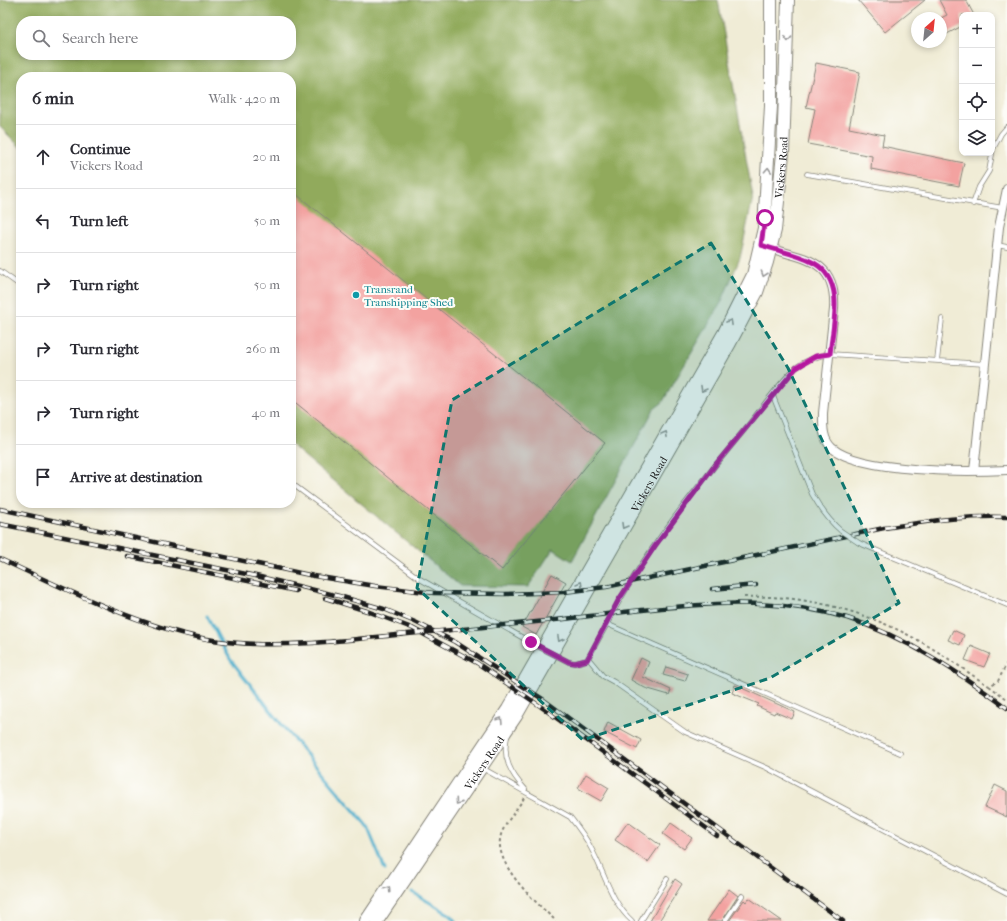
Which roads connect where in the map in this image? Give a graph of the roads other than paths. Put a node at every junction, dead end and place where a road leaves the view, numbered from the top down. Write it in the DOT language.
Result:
graph roads {
  1 [pos="771,0"];
  2 [pos="790,2"];
  3 [pos="1007,127"];
  4 [pos="807,174"];
  5 [pos="1007,189"];
  6 [pos="973,204"];
  7 [pos="1003,208"];
  8 [pos="997,245"];
  9 [pos="1007,246"];
  10 [pos="766,247"];
  11 [pos="0,271"];
  12 [pos="16,282"];
  13 [pos="942,319"];
  14 [pos="830,354"];
  15 [pos="937,361"];
  16 [pos="986,364"];
  17 [pos="773,396"];
  18 [pos="1007,470"];
  19 [pos="974,471"];
  20 [pos="296,487"];
  21 [pos="1007,604"];
  22 [pos="607,624"];
  23 [pos="588,658"];
  24 [pos="510,724"];
  25 [pos="900,753"];
  26 [pos="478,768"];
  27 [pos="528,792"];
  28 [pos="667,879"];
  29 [pos="1007,894"];
  30 [pos="742,896"];
  31 [pos="366,921"];
  32 [pos="377,921"];
  33 [pos="632,921"];
  34 [pos="641,921"];
  35 [pos="725,921"];
  10 -- 1 [label="main road, Vickers Road, one-way"];
  2 -- 10 [label="main road, Vickers Road, one-way"];
  3 -- 6 [label="lane"];
  4 -- 6 [label="lane"];
  5 -- 7 [label="street"];
  6 -- 7 [label="lane"];
  7 -- 8 [label="street"];
  8 -- 9 [label="lane"];
  8 -- 16 [label="street"];
  10 -- 14 [label="street"];
  10 -- 24 [label="main road, Vickers Road, one-way"];
  26 -- 10 [label="main road, Vickers Road, one-way"];
  11 -- 12 [label="lane"];
  13 -- 15 [label="lane"];
  14 -- 15 [label="lane"];
  14 -- 17 [label="lane"];
  14 -- 19 [label="street"];
  15 -- 16 [label="lane"];
  16 -- 19 [label="street"];
  17 -- 21 [label="lane, bridge"];
  17 -- 22 [label="lane"];
  18 -- 19 [label="street"];
  20 -- 23 [label="lane, bridge"];
  22 -- 23 [label="lane"];
  22 -- 25 [label="lane"];
  23 -- 29 [label="lane"];
  24 -- 26 [label="main road, Vickers Road"];
  24 -- 27 [label="lane"];
  26 -- 27 [label="lane"];
  31 -- 26 [label="main road, Vickers Road, one-way"];
  26 -- 32 [label="main road, Vickers Road, one-way"];
  27 -- 33 [label="lane"];
  28 -- 34 [label="lane"];
  30 -- 35 [label="lane"];
}
